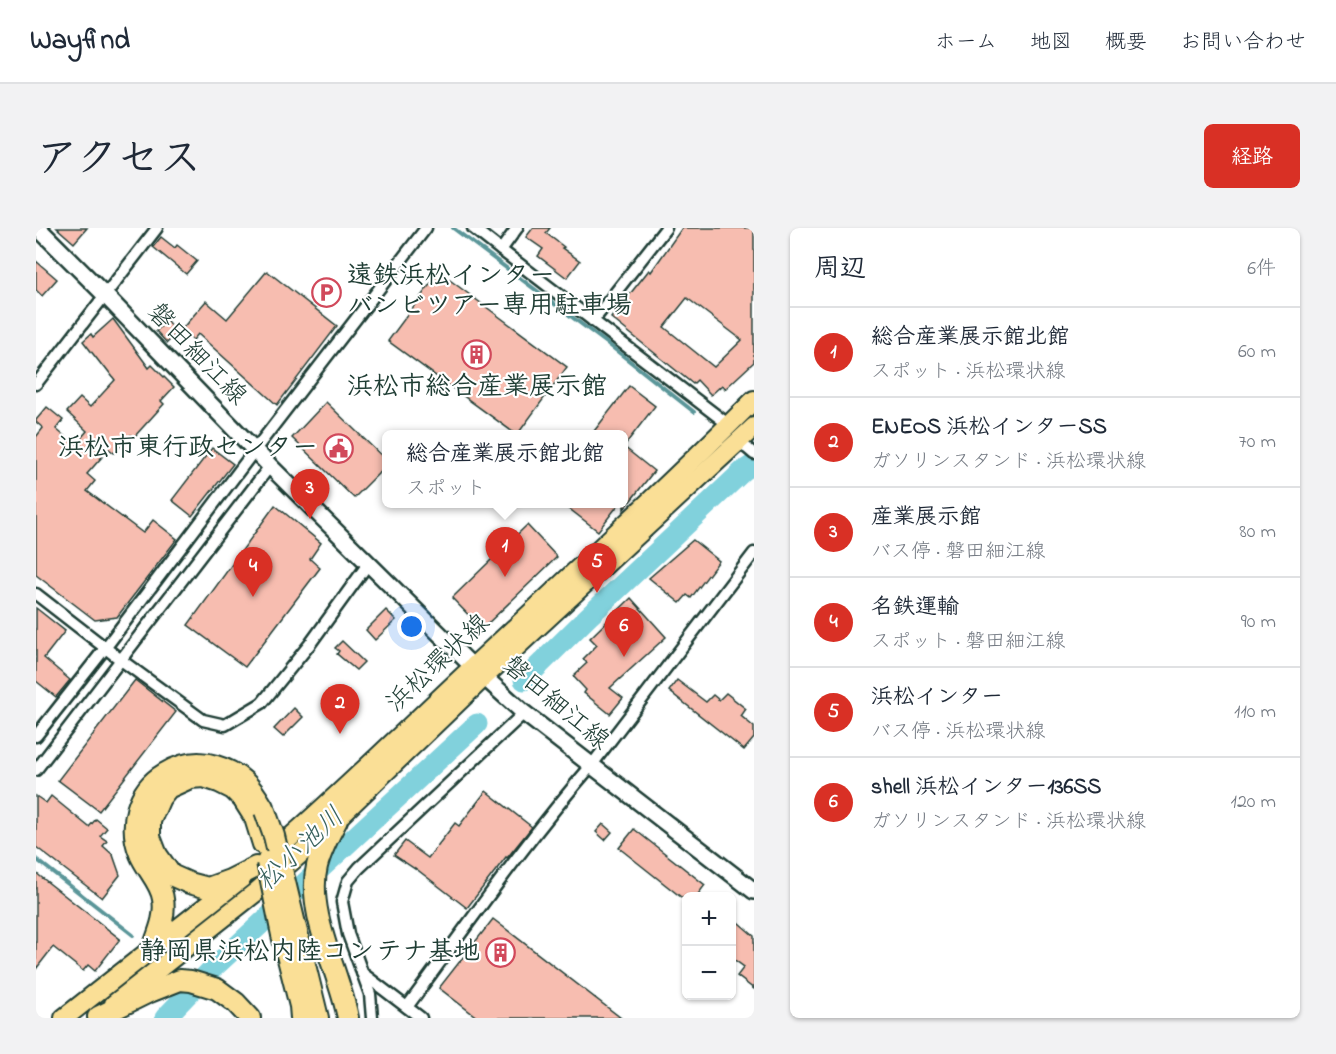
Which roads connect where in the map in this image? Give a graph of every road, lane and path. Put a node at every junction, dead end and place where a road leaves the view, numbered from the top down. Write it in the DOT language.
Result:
graph roads {
  1 [pos="38,228"];
  2 [pos="157,228"];
  3 [pos="426,228"];
  4 [pos="473,228"];
  5 [pos="517,228"];
  6 [pos="666,228"];
  7 [pos="501,250"];
  8 [pos="105,296"];
  9 [pos="593,321"];
  10 [pos="36,384"];
  11 [pos="754,400"];
  12 [pos="729,425"];
  13 [pos="754,427"];
  14 [pos="746,448"];
  15 [pos="255,451"];
  16 [pos="270,466"];
  17 [pos="754,553"];
  18 [pos="368,564"];
  19 [pos="36,594"];
  20 [pos="106,647"];
  21 [pos="121,660"];
  22 [pos="478,672"];
  23 [pos="524,713"];
  24 [pos="36,736"];
  25 [pos="591,766"];
  26 [pos="36,770"];
  27 [pos="337,820"];
  28 [pos="256,867"];
  29 [pos="752,885"];
  30 [pos="288,929"];
  31 [pos="153,948"];
  32 [pos="362,973"];
  33 [pos="407,1007"];
  34 [pos="97,1017"];
  35 [pos="64,1018"];
  36 [pos="250,1018"];
  37 [pos="301,1018"];
  38 [pos="318,1018"];
  39 [pos="348,1018"];
  40 [pos="372,1018"];
  41 [pos="421,1018"];
  1 -- 8 [label="main road, 磐田細江線"];
  2 -- 8 [label="street"];
  3 -- 15 [label="street"];
  4 -- 7 [label="street"];
  5 -- 7 [label="street"];
  6 -- 9 [label="street"];
  7 -- 9 [label="street"];
  8 -- 10 [label="street"];
  8 -- 15 [label="main road, 磐田細江線"];
  9 -- 12 [label="street"];
  11 -- 12 [label="main road, 浜松環状線"];
  12 -- 22 [label="main road, 浜松環状線"];
  13 -- 14 [label="main road, 浜松環状線"];
  14 -- 22 [label="main road, 浜松環状線"];
  15 -- 16 [label="main road, 磐田細江線"];
  15 -- 20 [label="street"];
  16 -- 18 [label="main road, 磐田細江線"];
  16 -- 21 [label="street"];
  17 -- 25 [label="street"];
  18 -- 21 [label="street"];
  18 -- 22 [label="main road, 磐田細江線"];
  19 -- 20 [label="street"];
  20 -- 21 [label="street"];
  20 -- 24 [label="street"];
  21 -- 26 [label="street"];
  22 -- 23 [label="main road, 磐田細江線"];
  22 -- 27 [label="main road, 浜松環状線"];
  22 -- 28 [label="main road, 浜松環状線"];
  23 -- 25 [label="main road, 磐田細江線"];
  23 -- 32 [label="street"];
  25 -- 29 [label="main road, 磐田細江線"];
  25 -- 33 [label="street"];
  27 -- 34 [label="main road, 浜松環状線"];
  27 -- 39 [label="highway"];
  28 -- 30 [label="highway, bridge"];
  28 -- 31 [label="main road, 浜松環状線"];
  30 -- 31 [label="highway, bridge"];
  30 -- 37 [label="highway"];
  30 -- 38 [label="highway"];
  31 -- 35 [label="main road, 浜松環状線"];
  32 -- 33 [label="street"];
  32 -- 40 [label="street"];
  33 -- 41 [label="street"];
  34 -- 36 [label="highway"];
}
